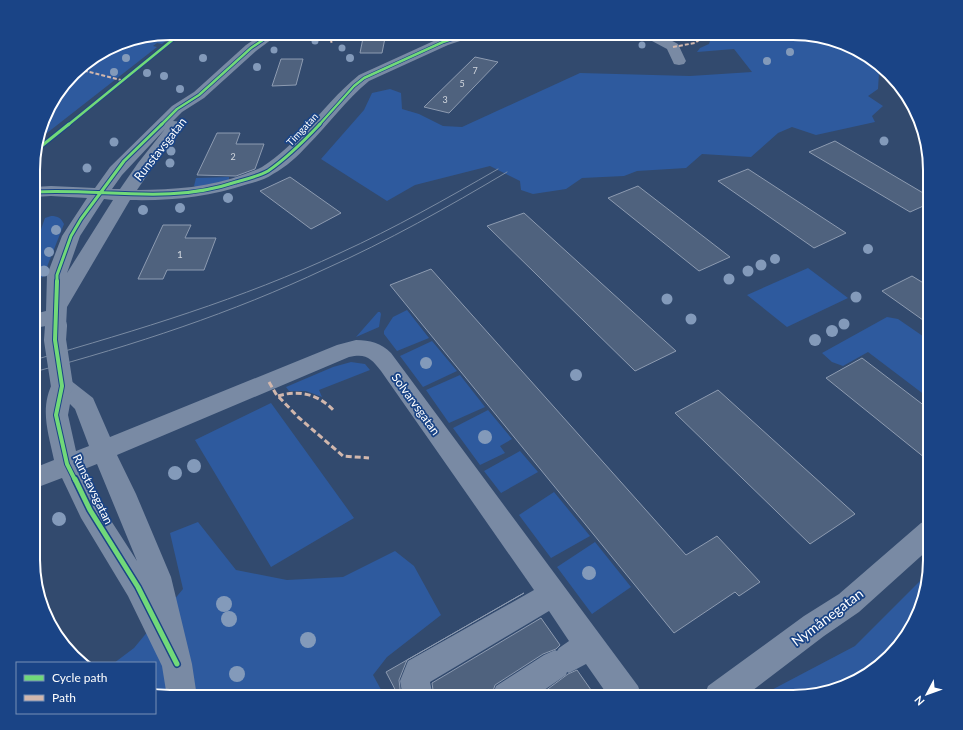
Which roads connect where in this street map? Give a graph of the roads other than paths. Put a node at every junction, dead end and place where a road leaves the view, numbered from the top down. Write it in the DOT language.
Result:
graph roads {
  1 [pos="257,40"];
  2 [pos="263,40"];
  3 [pos="450,40"];
  4 [pos="660,40"];
  5 [pos="251,48"];
  6 [pos="679,61"];
  7 [pos="199,95"];
  8 [pos="40,192"];
  9 [pos="113,194"];
  10 [pos="56,316"];
  11 [pos="40,320"];
  12 [pos="62,386"];
  13 [pos="102,449"];
  14 [pos="68,464"];
  15 [pos="40,476"];
  16 [pos="923,537"];
  17 [pos="552,594"];
  18 [pos="571,656"];
  19 [pos="177,664"];
  20 [pos="181,690"];
  21 [pos="417,690"];
  22 [pos="518,690"];
  23 [pos="617,690"];
  24 [pos="728,690"];
  1 -- 5 [label="street, Runstavsgatan"];
  2 -- 5 [label="street, Runstavsgatan"];
  3 -- 9 [label="street, Timgatan"];
  4 -- 6 [label="street"];
  5 -- 7 [label="street, Runstavsgatan"];
  7 -- 9 [label="street, Runstavsgatan"];
  7 -- 9 [label="street, Runstavsgatan"];
  8 -- 9 [label="street, Timgatan"];
  9 -- 10 [label="street, Runstavsgatan"];
  9 -- 10 [label="street, Runstavsgatan"];
  10 -- 11 [label="street"];
  10 -- 12 [label="street, Runstavsgatan, bridge"];
  12 -- 13 [label="street, Runstavsgatan"];
  12 -- 14 [label="street, Runstavsgatan"];
  13 -- 14 [label="street, Solvarvsgatan"];
  13 -- 17 [label="street, Solvarvsgatan"];
  13 -- 19 [label="street, Runstavsgatan"];
  14 -- 15 [label="street, Solvarvsgatan"];
  14 -- 19 [label="street, Runstavsgatan"];
  16 -- 24 [label="street, Nymånegatan"];
  17 -- 18 [label="street, Solvarvsgatan"];
  17 -- 21 [label="street"];
  18 -- 22 [label="street"];
  18 -- 23 [label="street, Solvarvsgatan"];
  19 -- 20 [label="street, Runstavsgatan"];
}
